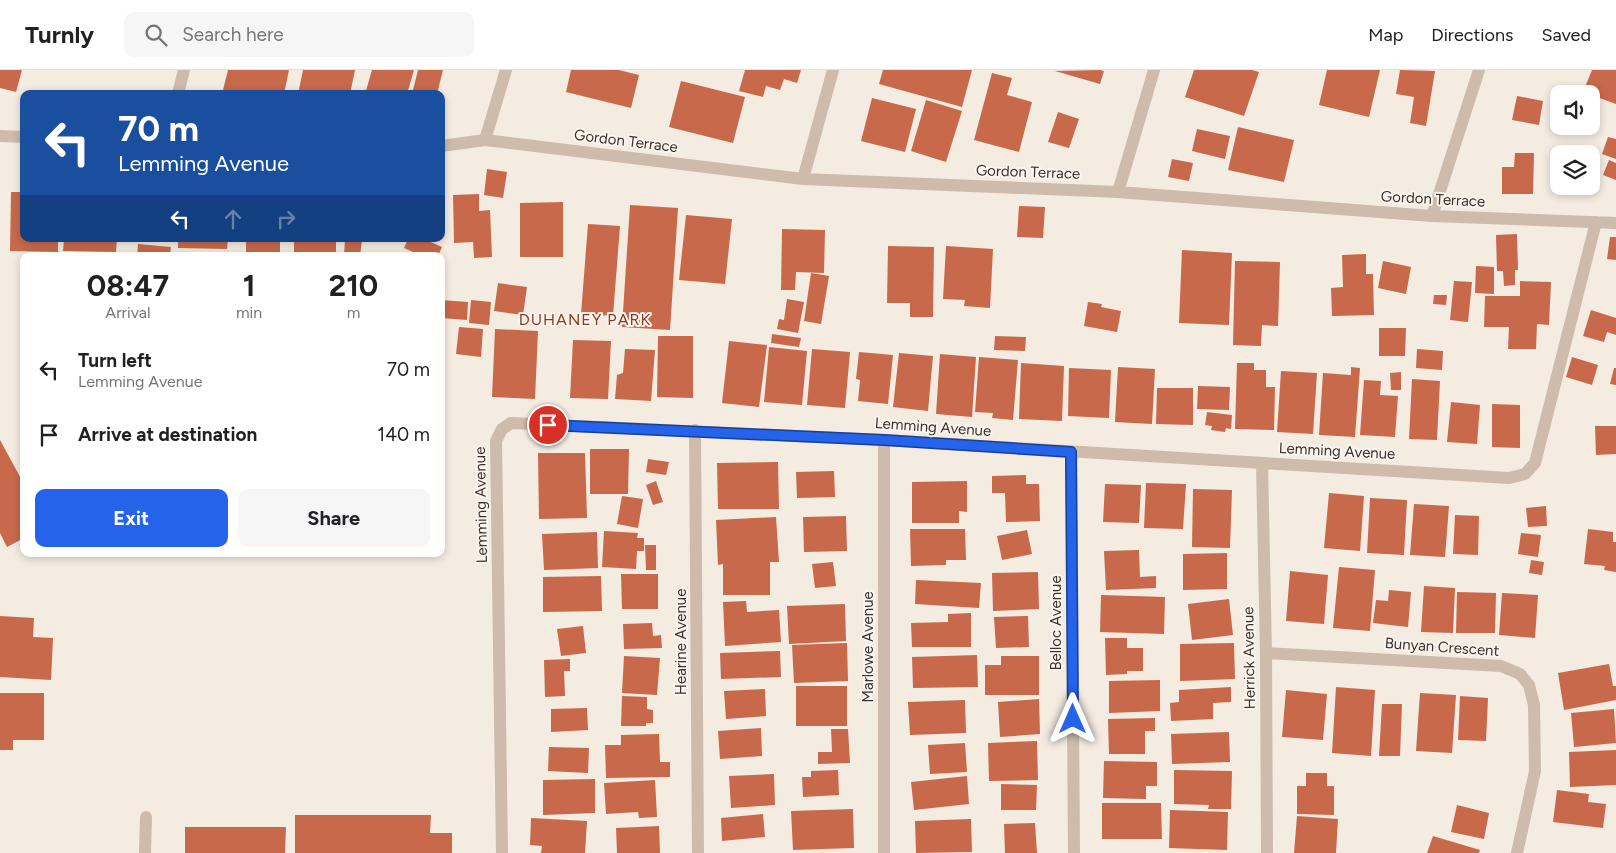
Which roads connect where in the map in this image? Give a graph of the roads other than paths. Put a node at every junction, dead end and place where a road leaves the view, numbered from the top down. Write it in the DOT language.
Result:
graph roads {
  1 [pos="184,70"];
  2 [pos="506,70"];
  3 [pos="833,70"];
  4 [pos="1154,70"];
  5 [pos="1479,70"];
  6 [pos="179,90"];
  7 [pos="0,136"];
  8 [pos="20,137"];
  9 [pos="485,140"];
  10 [pos="445,145"];
  11 [pos="803,179"];
  12 [pos="1118,192"];
  13 [pos="1432,216"];
  14 [pos="1596,222"];
  15 [pos="1616,223"];
  16 [pos="696,430"];
  17 [pos="884,440"];
  18 [pos="1071,452"];
  19 [pos="1262,463"];
  20 [pos="1266,653"];
  21 [pos="146,818"];
  22 [pos="146,853"];
  23 [pos="502,853"];
  24 [pos="698,853"];
  25 [pos="884,853"];
  26 [pos="1074,853"];
  27 [pos="1267,853"];
  28 [pos="1517,853"];
  1 -- 6 [label="street"];
  2 -- 9 [label="street"];
  3 -- 11 [label="street"];
  4 -- 12 [label="street"];
  5 -- 13 [label="street"];
  7 -- 8 [label="street"];
  9 -- 10 [label="street, Gordon Terrace"];
  9 -- 11 [label="street, Gordon Terrace"];
  11 -- 12 [label="street, Gordon Terrace"];
  12 -- 13 [label="street, Gordon Terrace"];
  13 -- 14 [label="street, Gordon Terrace"];
  14 -- 15 [label="street, Gordon Terrace"];
  14 -- 19 [label="street, Lemming Avenue"];
  16 -- 17 [label="street, Lemming Avenue"];
  16 -- 23 [label="street, Lemming Avenue"];
  16 -- 24 [label="street, Hearine Avenue"];
  17 -- 18 [label="street, Lemming Avenue"];
  17 -- 25 [label="street, Marlowe Avenue"];
  18 -- 19 [label="street, Lemming Avenue"];
  18 -- 26 [label="street, Belloc Avenue"];
  19 -- 20 [label="street, Herrick Avenue"];
  20 -- 27 [label="street, Herrick Avenue"];
  20 -- 28 [label="street, Bunyan Crescent"];
  21 -- 22 [label="street"];
}
